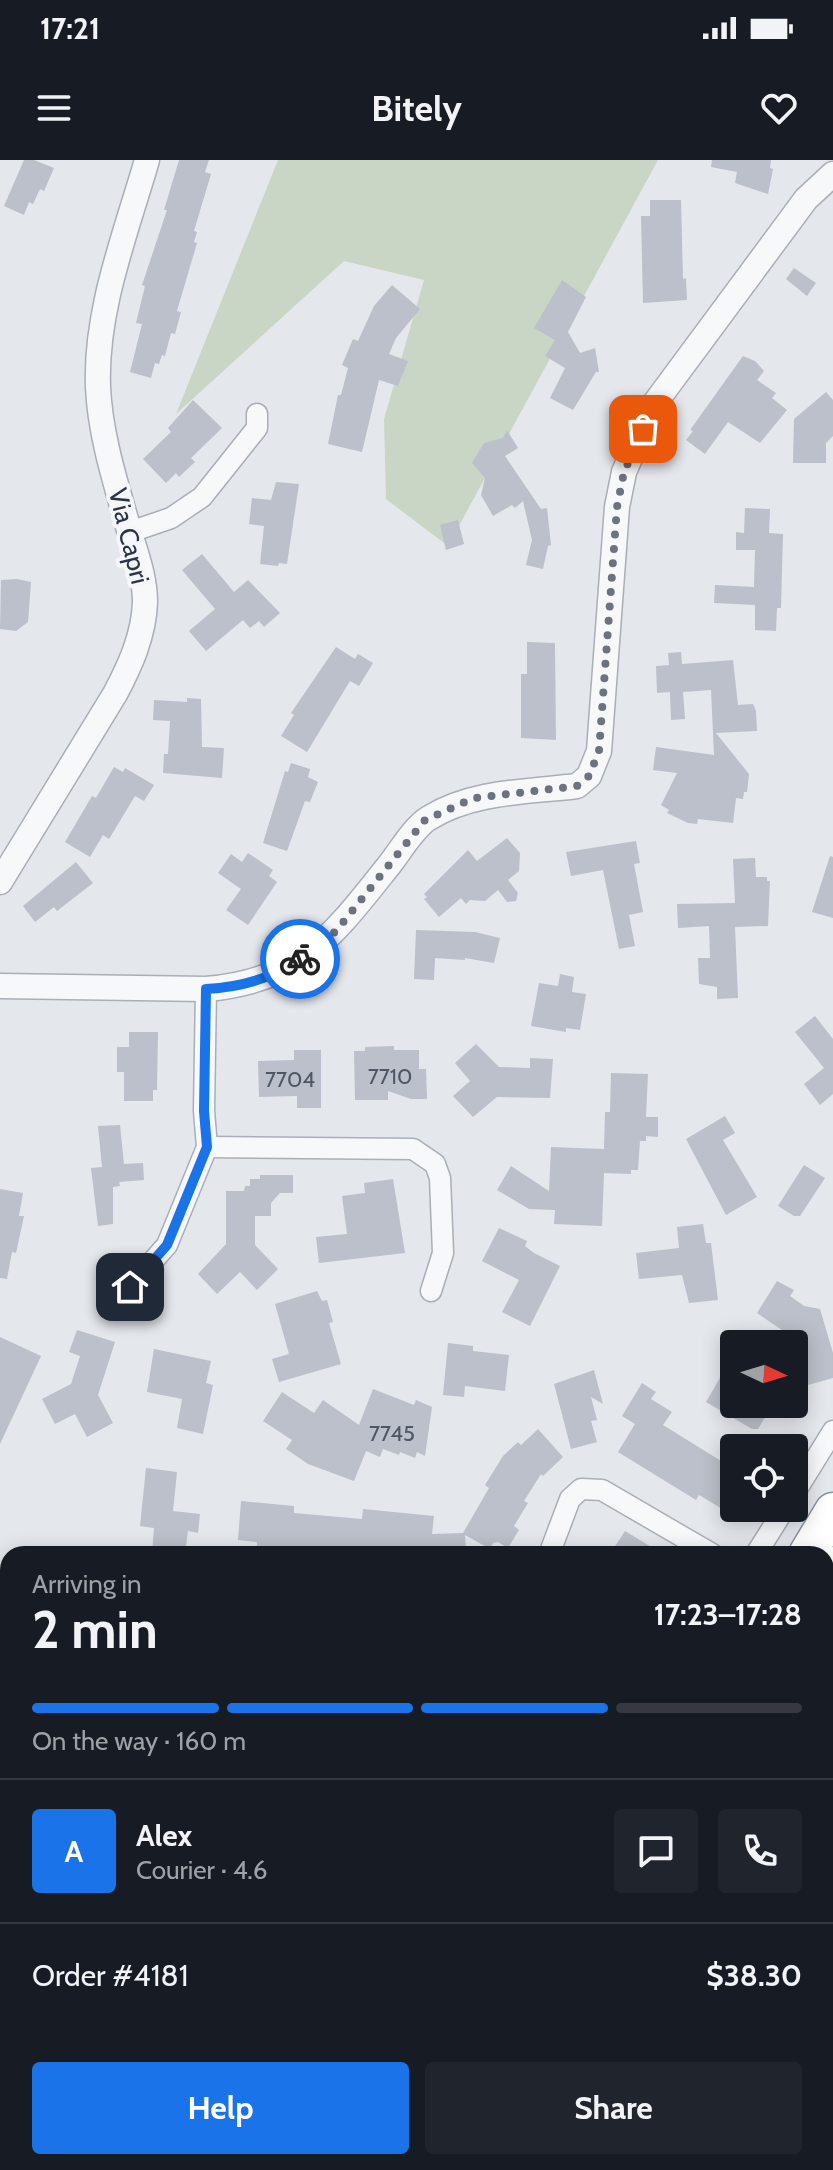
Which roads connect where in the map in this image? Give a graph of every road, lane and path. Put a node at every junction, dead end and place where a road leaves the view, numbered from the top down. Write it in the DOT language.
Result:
graph roads {
  1 [pos="147,160"];
  2 [pos="833,174"];
  3 [pos="257,414"];
  4 [pos="130,532"];
  5 [pos="0,882"];
  6 [pos="0,986"];
  7 [pos="206,989"];
  8 [pos="207,1147"];
  9 [pos="130,1287"];
  10 [pos="431,1291"];
  11 [pos="833,1431"];
  12 [pos="808,1471"];
  13 [pos="833,1511"];
  14 [pos="776,1522"];
  15 [pos="552,1546"];
  16 [pos="698,1546"];
  17 [pos="761,1546"];
  18 [pos="812,1546"];
  1 -- 4 [label="street, Via Capri"];
  2 -- 7 [label="street"];
  3 -- 4 [label="street"];
  4 -- 5 [label="street, Via Capri"];
  6 -- 7 [label="street"];
  7 -- 8 [label="street"];
  8 -- 9 [label="street"];
  8 -- 10 [label="street"];
  11 -- 12 [label="street"];
  13 -- 18 [label="highway"];
  14 -- 17 [label="street"];
  15 -- 16 [label="street"];
}
